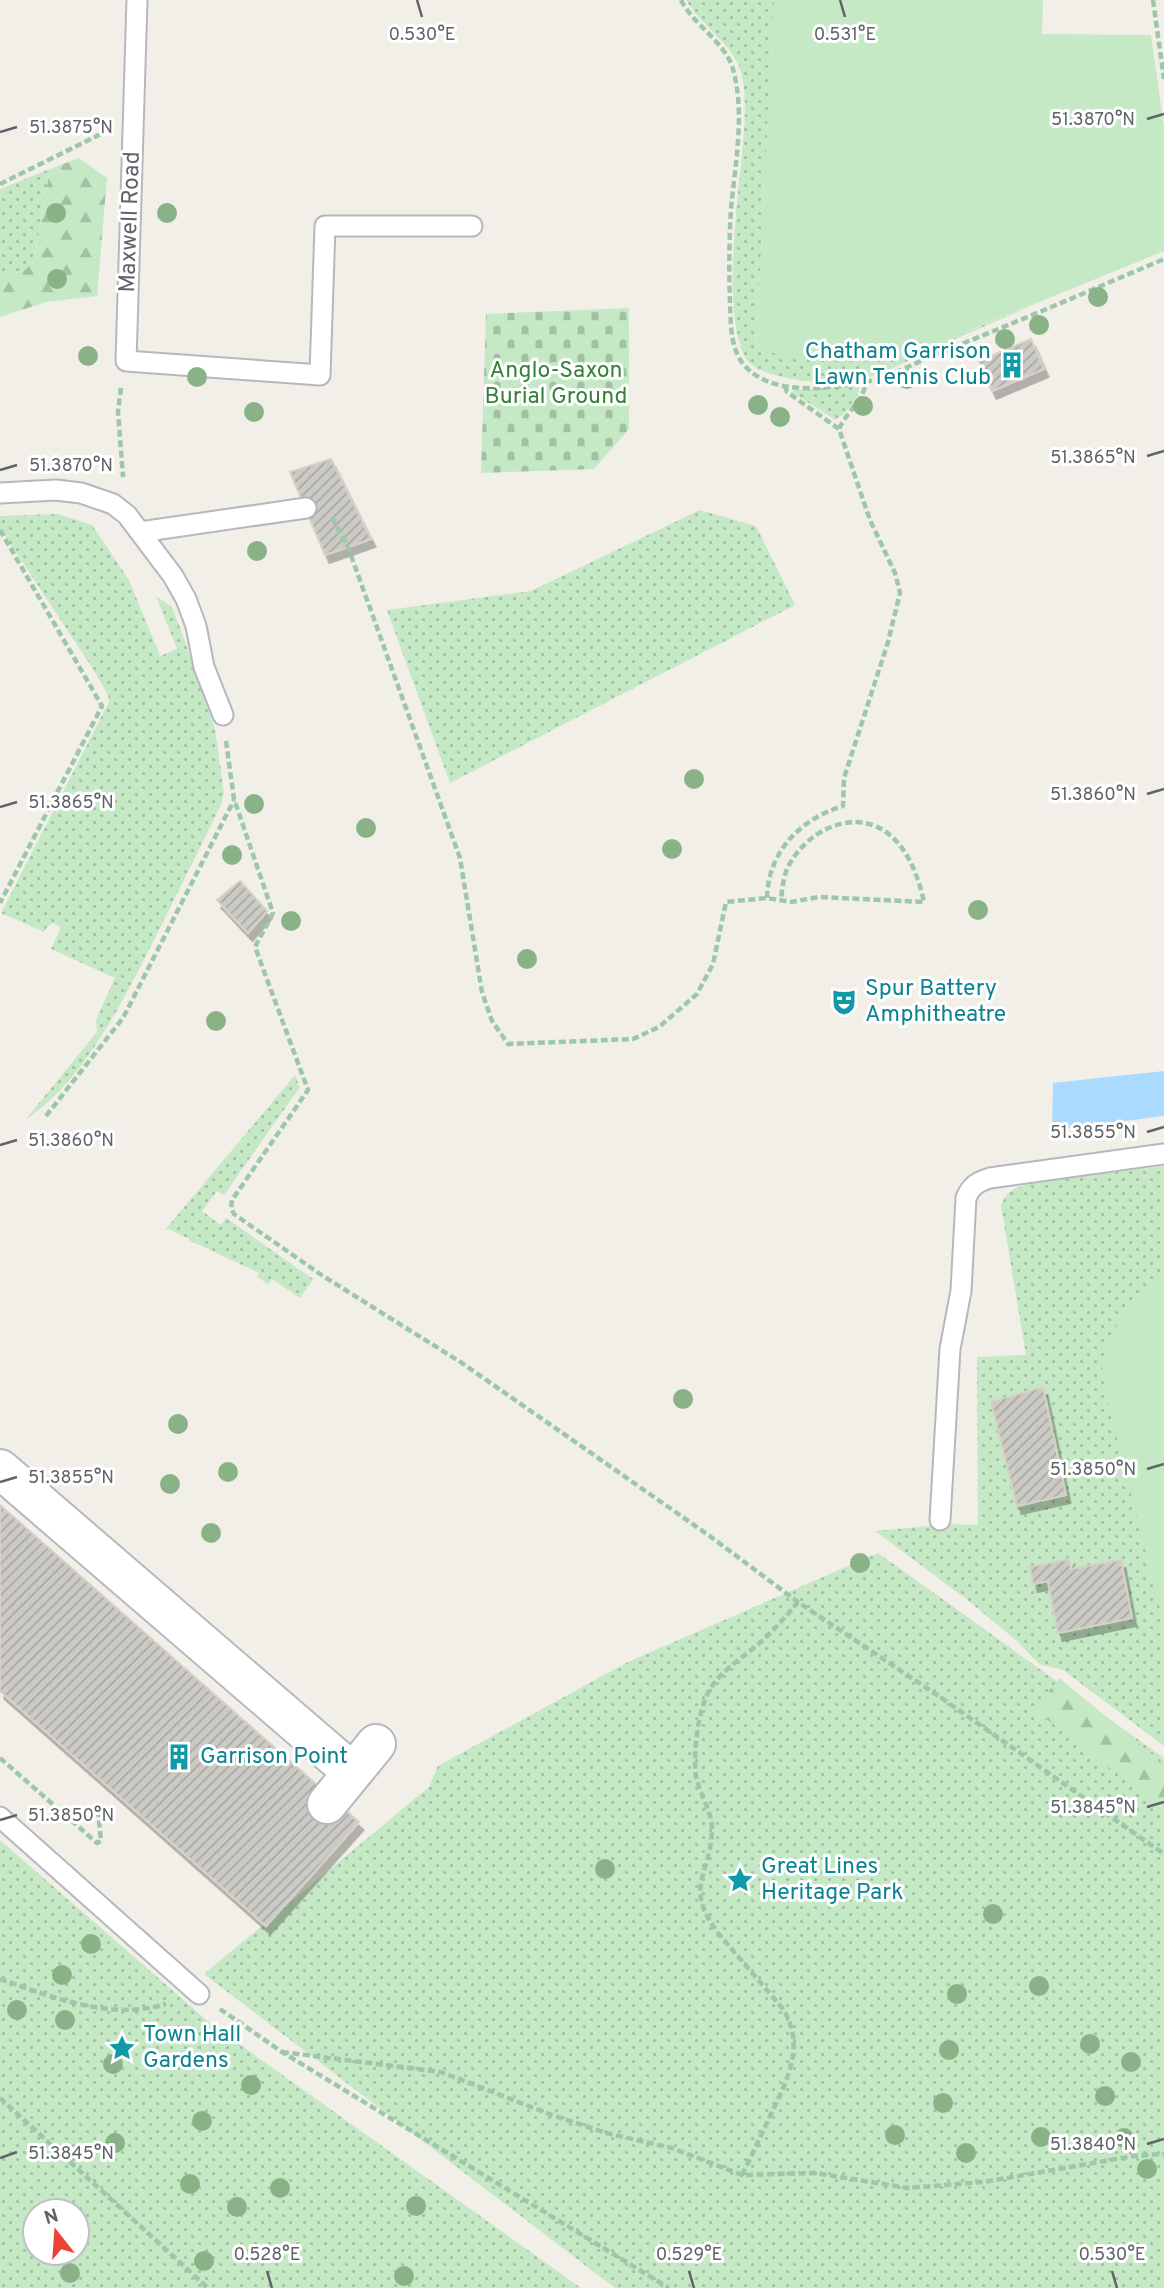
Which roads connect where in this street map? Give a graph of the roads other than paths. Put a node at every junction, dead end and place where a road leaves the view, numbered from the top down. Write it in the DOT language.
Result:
graph roads {
  1 [pos="138,0"];
  2 [pos="472,226"];
  3 [pos="0,493"];
  4 [pos="306,508"];
  5 [pos="140,532"];
  6 [pos="223,715"];
  7 [pos="1164,1154"];
  8 [pos="0,1469"];
  9 [pos="940,1520"];
  10 [pos="327,1804"];
  11 [pos="0,1817"];
  12 [pos="199,1994"];
  1 -- 2 [label="lane, Maxwell Road"];
  3 -- 5 [label="lane"];
  4 -- 5 [label="lane"];
  5 -- 6 [label="lane"];
  7 -- 9 [label="lane"];
  8 -- 10 [label="street"];
  11 -- 12 [label="lane"];
}
